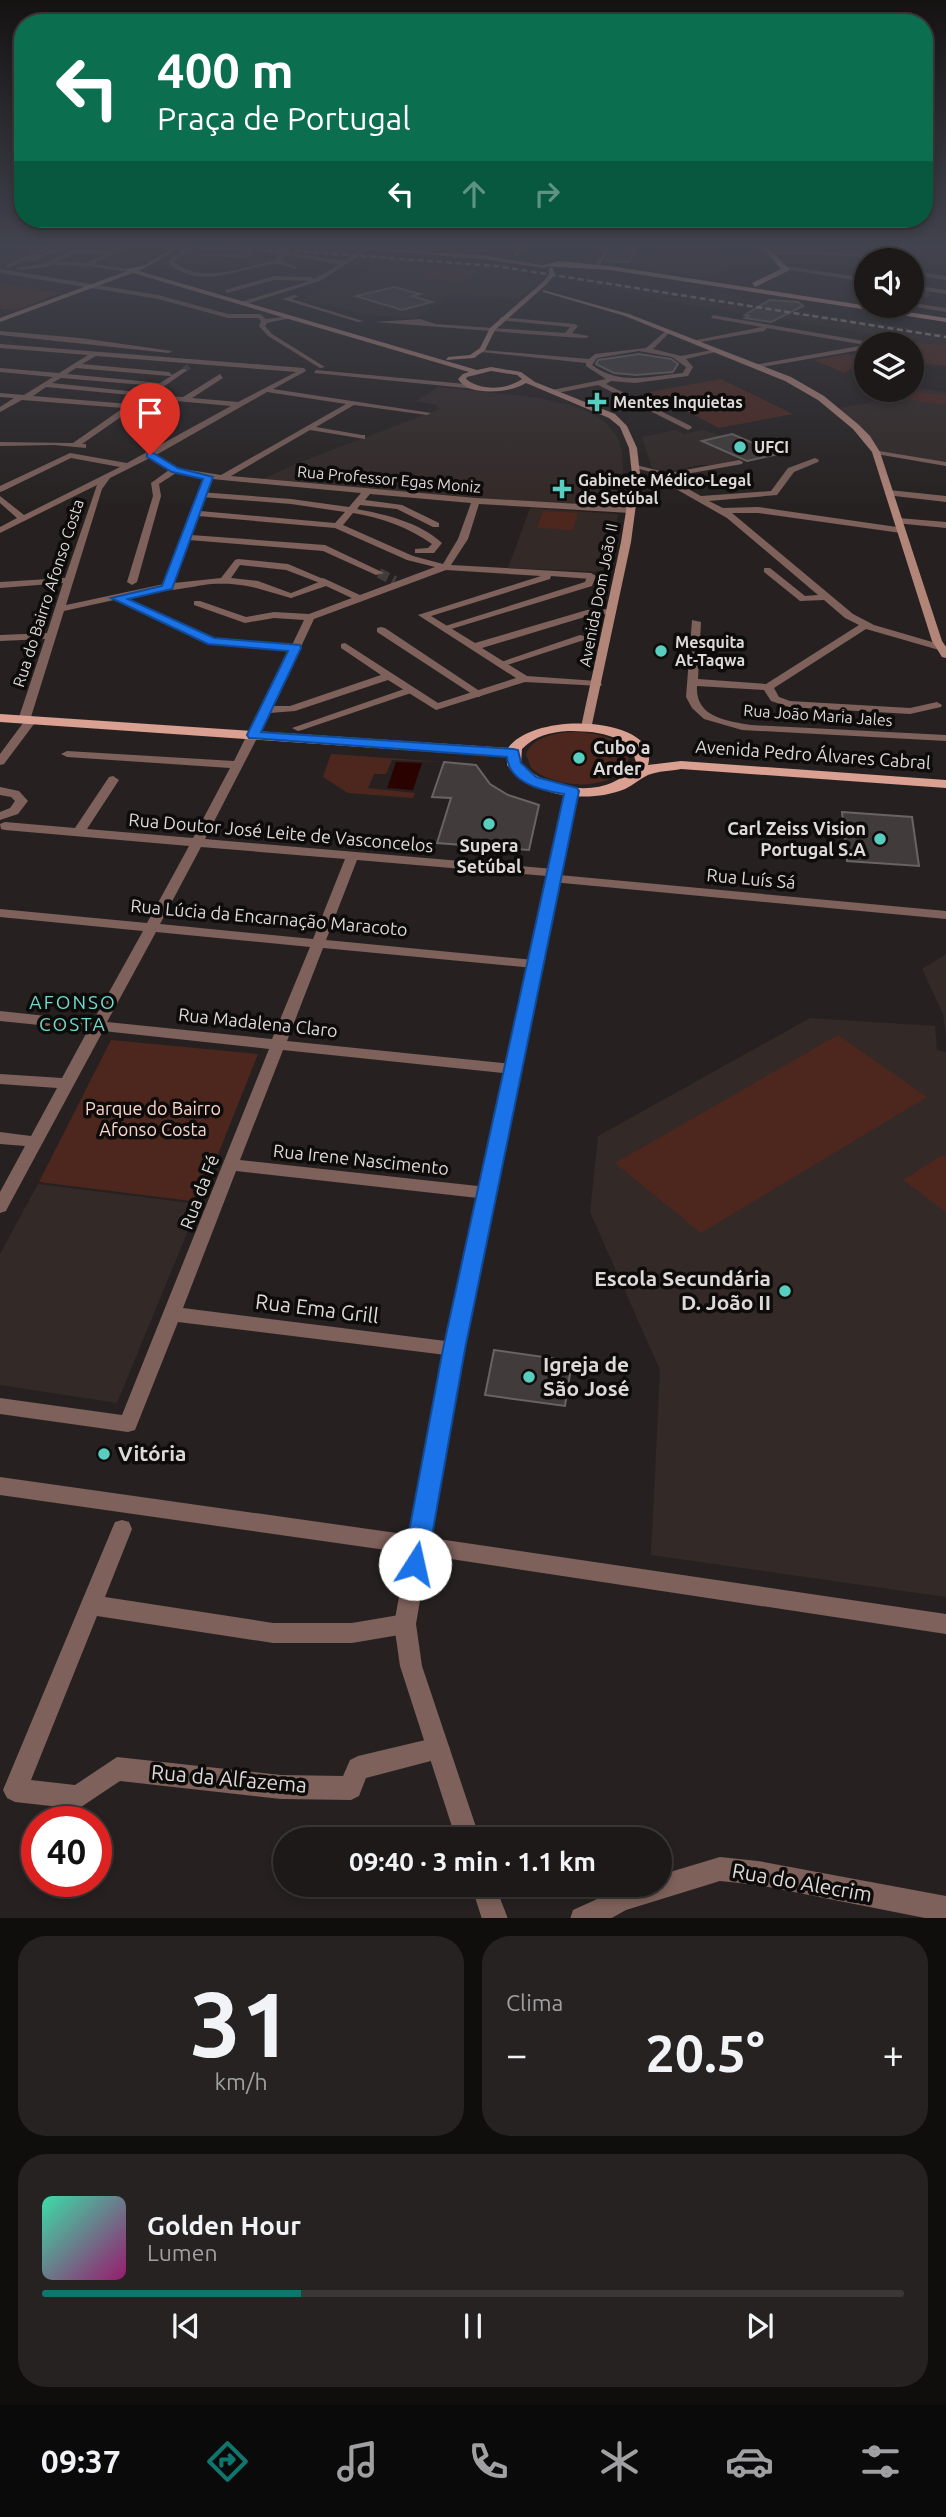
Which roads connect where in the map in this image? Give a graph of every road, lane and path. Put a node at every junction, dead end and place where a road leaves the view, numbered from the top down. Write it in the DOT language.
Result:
graph roads {
  1 [pos="6,334"];
  2 [pos="269,334"];
  3 [pos="346,334"];
  4 [pos="490,334"];
  5 [pos="548,334"];
  6 [pos="665,334"];
  7 [pos="675,334"];
  8 [pos="742,334"];
  9 [pos="812,334"];
  10 [pos="567,335"];
  11 [pos="586,337"];
  12 [pos="854,341"];
  13 [pos="697,342"];
  14 [pos="113,343"];
  15 [pos="0,346"];
  16 [pos="854,349"];
  17 [pos="647,350"];
  18 [pos="483,351"];
  19 [pos="717,351"];
  20 [pos="94,354"];
  21 [pos="420,355"];
  22 [pos="136,357"];
  23 [pos="679,358"];
  24 [pos="591,361"];
  25 [pos="486,363"];
  26 [pos="76,366"];
  27 [pos="249,366"];
  28 [pos="455,366"];
  29 [pos="756,366"];
  30 [pos="321,369"];
  31 [pos="500,369"];
  32 [pos="0,370"];
  33 [pos="118,370"];
  34 [pos="184,370"];
  35 [pos="476,371"];
  36 [pos="291,372"];
  37 [pos="169,374"];
  38 [pos="60,376"];
  39 [pos="220,376"];
  40 [pos="464,376"];
  41 [pos="103,379"];
  42 [pos="614,379"];
  43 [pos="526,380"];
  44 [pos="426,382"];
  45 [pos="158,384"];
  46 [pos="601,384"];
  47 [pos="44,385"];
  48 [pos="476,387"];
  49 [pos="512,387"];
  50 [pos="89,389"];
  51 [pos="266,390"];
  52 [pos="553,392"];
  53 [pos="143,394"];
  54 [pos="0,395"];
  55 [pos="154,397"];
  56 [pos="22,398"];
  57 [pos="185,399"];
  58 [pos="70,402"];
  59 [pos="354,402"];
  60 [pos="239,404"];
  61 [pos="132,407"];
  62 [pos="0,410"];
  63 [pos="427,413"];
  64 [pos="310,428"];
  65 [pos="688,428"];
  66 [pos="362,437"];
  67 [pos="0,444"];
  68 [pos="75,444"];
  69 [pos="876,452"];
  70 [pos="70,455"];
  71 [pos="150,455"];
  72 [pos="815,460"];
  73 [pos="739,462"];
  74 [pos="946,464"];
  75 [pos="129,466"];
  76 [pos="636,467"];
  77 [pos="175,470"];
  78 [pos="214,477"];
  79 [pos="106,478"];
  80 [pos="635,480"];
  81 [pos="730,485"];
  82 [pos="85,488"];
  83 [pos="0,489"];
  84 [pos="99,489"];
  85 [pos="367,492"];
  86 [pos="889,493"];
  87 [pos="202,494"];
  88 [pos="717,497"];
  89 [pos="0,499"];
  90 [pos="699,499"];
  91 [pos="946,499"];
  92 [pos="476,501"];
  93 [pos="357,506"];
  94 [pos="630,510"];
  95 [pos="722,511"];
  96 [pos="195,513"];
  97 [pos="23,518"];
  98 [pos="945,524"];
  99 [pos="436,525"];
  100 [pos="337,526"];
  101 [pos="899,526"];
  102 [pos="0,530"];
  103 [pos="187,537"];
  104 [pos="418,551"];
  105 [pos="267,565"];
  106 [pos="445,567"];
  107 [pos="767,570"];
  108 [pos="379,573"];
  109 [pos="558,574"];
  110 [pos="70,580"];
  111 [pos="223,582"];
  112 [pos="325,582"];
  113 [pos="254,583"];
  114 [pos="0,585"];
  115 [pos="135,589"];
  116 [pos="167,589"];
  117 [pos="827,597"];
  118 [pos="117,598"];
  119 [pos="359,598"];
  120 [pos="197,603"];
  121 [pos="61,609"];
  122 [pos="612,611"];
  123 [pos="310,617"];
  124 [pos="696,622"];
  125 [pos="866,625"];
  126 [pos="444,628"];
  127 [pos="381,630"];
  128 [pos="52,636"];
  129 [pos="0,638"];
  130 [pos="580,638"];
  131 [pos="345,646"];
  132 [pos="474,647"];
  133 [pos="296,648"];
  134 [pos="944,651"];
  135 [pos="500,664"];
  136 [pos="389,676"];
  137 [pos="524,679"];
  138 [pos="692,682"];
  139 [pos="597,684"];
  140 [pos="768,687"];
  141 [pos="410,690"];
  142 [pos="479,694"];
  143 [pos="937,705"];
  144 [pos="266,710"];
  145 [pos="0,718"];
  146 [pos="27,720"];
  147 [pos="587,727"];
  148 [pos="298,728"];
  149 [pos="253,735"];
  150 [pos="946,738"];
  151 [pos="640,751"];
  152 [pos="513,753"];
  153 [pos="67,754"];
  154 [pos="239,760"];
  155 [pos="0,762"];
  156 [pos="681,765"];
  157 [pos="633,778"];
  158 [pos="113,780"];
  159 [pos="945,784"];
  160 [pos="0,791"];
  161 [pos="572,791"];
  162 [pos="3,822"];
  163 [pos="79,832"];
  164 [pos="197,843"];
  165 [pos="352,857"];
  166 [pos="553,876"];
  167 [pos="0,913"];
  168 [pos="946,915"];
  169 [pos="153,927"];
  170 [pos="318,942"];
  171 [pos="534,964"];
  172 [pos="0,1016"];
  173 [pos="98,1026"];
  174 [pos="277,1044"];
  175 [pos="512,1069"];
  176 [pos="0,1079"];
  177 [pos="67,1083"];
  178 [pos="0,1139"];
  179 [pos="36,1142"];
  180 [pos="231,1165"];
  181 [pos="486,1193"];
  182 [pos="0,1207"];
  183 [pos="173,1314"];
  184 [pos="454,1349"];
  185 [pos="0,1406"];
  186 [pos="0,1486"];
  187 [pos="122,1529"];
  188 [pos="418,1545"];
  189 [pos="91,1605"];
  190 [pos="405,1624"];
  191 [pos="946,1624"];
  192 [pos="438,1749"];
  193 [pos="464,1827"];
  194 [pos="487,1897"];
  195 [pos="946,1909"];
  196 [pos="495,1918"];
  197 [pos="584,1918"];
  1 -- 14 [label="street"];
  2 -- 30 [label="street"];
  3 -- 21 [label="main road"];
  4 -- 18 [label="main road"];
  5 -- 10 [label="street"];
  6 -- 17 [label="street"];
  7 -- 13 [label="main road"];
  8 -- 13 [label="street"];
  9 -- 12 [label="street"];
  10 -- 11 [label="street"];
  13 -- 19 [label="main road"];
  14 -- 20 [label="street"];
  14 -- 27 [label="street"];
  15 -- 20 [label="street"];
  16 -- 29 [label="street"];
  17 -- 23 [label="street"];
  17 -- 24 [label="street"];
  18 -- 21 [label="main road"];
  18 -- 24 [label="street"];
  18 -- 25 [label="main road"];
  19 -- 23 [label="street"];
  19 -- 29 [label="main road"];
  20 -- 22 [label="street"];
  20 -- 26 [label="street"];
  21 -- 28 [label="main road"];
  22 -- 27 [label="street"];
  22 -- 33 [label="street"];
  23 -- 42 [label="street"];
  24 -- 42 [label="street"];
  25 -- 31 [label="main road"];
  25 -- 35 [label="main road"];
  26 -- 33 [label="street"];
  26 -- 38 [label="street"];
  27 -- 36 [label="street"];
  28 -- 35 [label="main road"];
  28 -- 40 [label="main road"];
  29 -- 69 [label="main road"];
  30 -- 36 [label="street"];
  30 -- 44 [label="street"];
  31 -- 35 [label="main road"];
  31 -- 43 [label="main road"];
  32 -- 38 [label="street"];
  33 -- 37 [label="street"];
  33 -- 41 [label="street"];
  34 -- 61 [label="street"];
  35 -- 40 [label="main road"];
  36 -- 51 [label="street"];
  38 -- 41 [label="street"];
  38 -- 47 [label="street"];
  39 -- 57 [label="street"];
  40 -- 44 [label="street"];
  40 -- 48 [label="main road"];
  41 -- 45 [label="street"];
  41 -- 50 [label="street"];
  42 -- 46 [label="street"];
  43 -- 49 [label="main road"];
  43 -- 52 [label="main road"];
  44 -- 48 [label="street"];
  46 -- 52 [label="street"];
  46 -- 65 [label="street"];
  47 -- 50 [label="street"];
  47 -- 56 [label="street"];
  48 -- 49 [label="main road"];
  49 -- 52 [label="main road"];
  50 -- 53 [label="street"];
  50 -- 58 [label="street"];
  51 -- 59 [label="street"];
  51 -- 60 [label="street"];
  52 -- 76 [label="main road, Avenida Dom João II"];
  54 -- 56 [label="street"];
  55 -- 57 [label="street"];
  56 -- 58 [label="street"];
  56 -- 62 [label="street"];
  57 -- 60 [label="street"];
  58 -- 61 [label="street"];
  59 -- 63 [label="street"];
  59 -- 64 [label="street"];
  60 -- 71 [label="street"];
  61 -- 68 [label="street"];
  64 -- 66 [label="street"];
  64 -- 78 [label="street"];
  67 -- 68 [label="street"];
  68 -- 70 [label="street"];
  69 -- 74 [label="street"];
  69 -- 86 [label="main road"];
  70 -- 75 [label="street"];
  70 -- 83 [label="street"];
  71 -- 75 [label="street"];
  71 -- 77 [label="street, Rua Professor Egas Moniz"];
  72 -- 88 [label="street"];
  73 -- 76 [label="street"];
  75 -- 79 [label="street"];
  76 -- 80 [label="main road, Avenida Dom João II"];
  77 -- 78 [label="street, Rua Professor Egas Moniz"];
  77 -- 115 [label="street"];
  78 -- 85 [label="street, Rua Professor Egas Moniz"];
  78 -- 87 [label="street"];
  79 -- 82 [label="street"];
  79 -- 84 [label="street, Rua do Bairro Afonso Costa"];
  80 -- 90 [label="street"];
  80 -- 94 [label="main road, Avenida Dom João II"];
  81 -- 88 [label="street"];
  82 -- 84 [label="street"];
  82 -- 97 [label="street"];
  84 -- 110 [label="street, Rua do Bairro Afonso Costa"];
  85 -- 92 [label="street, Rua Professor Egas Moniz"];
  85 -- 93 [label="street"];
  86 -- 91 [label="street"];
  86 -- 101 [label="main road"];
  87 -- 93 [label="street"];
  87 -- 96 [label="street"];
  88 -- 90 [label="street"];
  89 -- 97 [label="street"];
  90 -- 95 [label="street"];
  92 -- 94 [label="street, Rua Professor Egas Moniz"];
  92 -- 106 [label="street"];
  93 -- 99 [label="street"];
  93 -- 100 [label="street"];
  93 -- 104 [label="street"];
  94 -- 122 [label="main road, Avenida Dom João II"];
  95 -- 101 [label="street"];
  95 -- 117 [label="street"];
  96 -- 100 [label="street"];
  96 -- 103 [label="street"];
  97 -- 102 [label="street"];
  98 -- 101 [label="street"];
  100 -- 106 [label="street"];
  101 -- 134 [label="main road"];
  103 -- 108 [label="street"];
  103 -- 116 [label="street"];
  105 -- 111 [label="street"];
  105 -- 112 [label="street"];
  105 -- 113 [label="street"];
  106 -- 109 [label="street"];
  106 -- 119 [label="street"];
  107 -- 117 [label="street"];
  109 -- 126 [label="street"];
  109 -- 126 [label="street"];
  110 -- 114 [label="street"];
  110 -- 121 [label="street, Rua do Bairro Afonso Costa"];
  111 -- 113 [label="street"];
  111 -- 116 [label="street"];
  112 -- 113 [label="street"];
  112 -- 119 [label="street"];
  115 -- 116 [label="street"];
  115 -- 118 [label="street"];
  117 -- 125 [label="street"];
  118 -- 121 [label="street"];
  118 -- 133 [label="street"];
  119 -- 123 [label="street"];
  120 -- 123 [label="street"];
  121 -- 128 [label="street, Rua do Bairro Afonso Costa"];
  122 -- 132 [label="street"];
  122 -- 139 [label="main road, Avenida Dom João II"];
  123 -- 133 [label="street"];
  124 -- 138 [label="street, Rua João Maria Jales"];
  125 -- 134 [label="street"];
  125 -- 140 [label="street"];
  126 -- 132 [label="street"];
  127 -- 142 [label="street"];
  128 -- 129 [label="street"];
  128 -- 146 [label="street, Rua do Bairro Afonso Costa"];
  130 -- 135 [label="street"];
  131 -- 136 [label="street"];
  132 -- 135 [label="street"];
  133 -- 144 [label="street"];
  135 -- 137 [label="street"];
  136 -- 141 [label="street"];
  136 -- 144 [label="street"];
  137 -- 139 [label="street"];
  137 -- 142 [label="street"];
  138 -- 140 [label="street"];
  138 -- 150 [label="street, Rua João Maria Jales"];
  139 -- 147 [label="main road, Avenida Dom João II"];
  140 -- 143 [label="street"];
  141 -- 142 [label="street"];
  141 -- 148 [label="street"];
  144 -- 149 [label="street"];
  145 -- 146 [label="main road"];
  146 -- 149 [label="main road"];
  146 -- 155 [label="street, Rua do Bairro Afonso Costa"];
  147 -- 151 [label="main road, Avenida Pedro Álvares Cabral"];
  147 -- 152 [label="main road, Avenida Pedro Álvares Cabral"];
  149 -- 152 [label="main road"];
  149 -- 154 [label="street"];
  151 -- 156 [label="main road, Avenida Pedro Álvares Cabral"];
  151 -- 157 [label="main road"];
  152 -- 161 [label="main road, Avenida Pedro Álvares Cabral"];
  153 -- 154 [label="street"];
  154 -- 164 [label="street"];
  156 -- 157 [label="main road, Avenida Pedro Álvares Cabral"];
  156 -- 159 [label="main road, Avenida Pedro Álvares Cabral"];
  157 -- 161 [label="main road, Avenida Pedro Álvares Cabral"];
  158 -- 163 [label="street"];
  160 -- 162 [label="street"];
  161 -- 166 [label="street"];
  162 -- 163 [label="street, Rua Doutor José Leite de Vasconcelos"];
  163 -- 164 [label="street, Rua Doutor José Leite de Vasconcelos"];
  164 -- 165 [label="street, Rua Doutor José Leite de Vasconcelos"];
  164 -- 169 [label="street"];
  165 -- 166 [label="street, Rua Doutor José Leite de Vasconcelos"];
  165 -- 170 [label="street, Rua da Fé"];
  166 -- 168 [label="street, Rua Luís Sá"];
  166 -- 171 [label="street"];
  167 -- 169 [label="street, Rua Lúcia da Encarnação Maracoto"];
  169 -- 170 [label="street, Rua Lúcia da Encarnação Maracoto"];
  169 -- 173 [label="street"];
  170 -- 171 [label="street, Rua Lúcia da Encarnação Maracoto"];
  170 -- 174 [label="street, Rua da Fé"];
  171 -- 175 [label="street"];
  172 -- 173 [label="street, Rua Madalena Claro"];
  173 -- 174 [label="street, Rua Madalena Claro"];
  173 -- 177 [label="street"];
  174 -- 175 [label="street, Rua Madalena Claro"];
  174 -- 180 [label="street, Rua da Fé"];
  175 -- 181 [label="street"];
  176 -- 177 [label="street"];
  177 -- 179 [label="street"];
  178 -- 179 [label="street"];
  179 -- 182 [label="street"];
  180 -- 181 [label="street, Rua Irene Nascimento"];
  180 -- 183 [label="street, Rua da Fé"];
  181 -- 184 [label="street"];
  183 -- 184 [label="street, Rua Ema Grill"];
  183 -- 185 [label="street, Rua da Fé"];
  184 -- 188 [label="street"];
  186 -- 188 [label="street"];
  187 -- 189 [label="street"];
  188 -- 190 [label="street"];
  188 -- 191 [label="street"];
  189 -- 190 [label="street"];
  189 -- 192 [label="street, Rua da Alfazema"];
  190 -- 192 [label="street"];
  192 -- 193 [label="street"];
  194 -- 196 [label="street"];
  195 -- 197 [label="street, Rua do Alecrim"];
}
